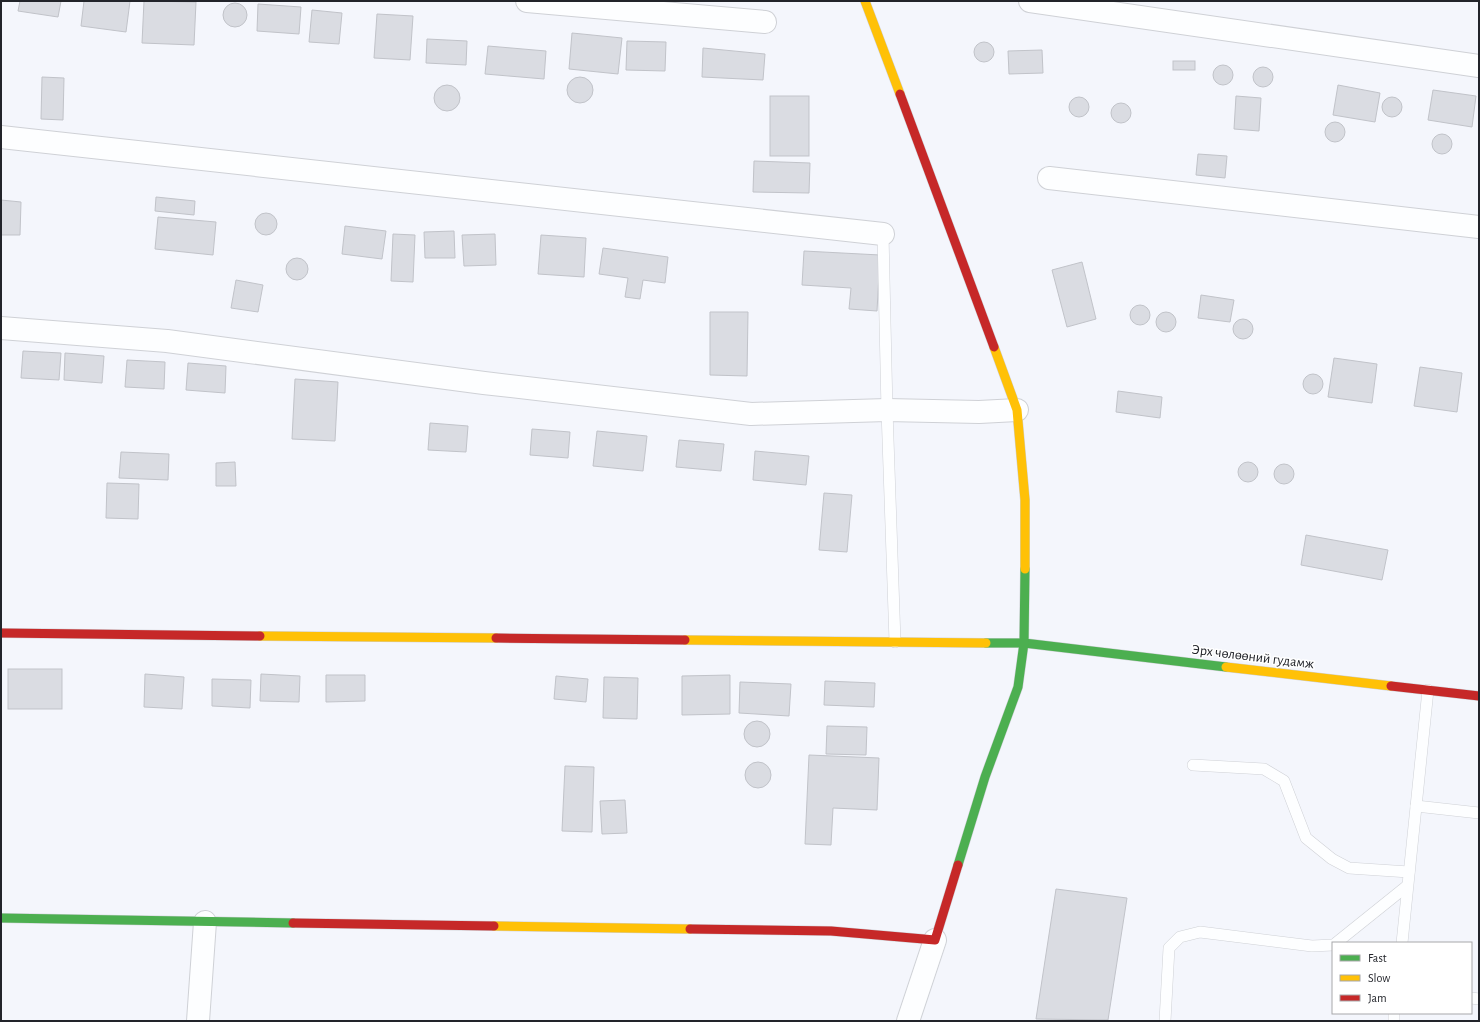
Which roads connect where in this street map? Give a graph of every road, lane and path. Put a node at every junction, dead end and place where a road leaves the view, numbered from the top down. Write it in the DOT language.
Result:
graph roads {
  1 [pos="527,1"];
  2 [pos="865,1"];
  3 [pos="1030,1"];
  4 [pos="765,22"];
  5 [pos="1479,66"];
  6 [pos="1,137"];
  7 [pos="1049,178"];
  8 [pos="1479,227"];
  9 [pos="884,234"];
  10 [pos="1,328"];
  11 [pos="887,410"];
  12 [pos="1017,410"];
  13 [pos="1,633"];
  14 [pos="895,642"];
  15 [pos="1024,643"];
  16 [pos="1428,690"];
  17 [pos="1479,696"];
  18 [pos="1193,765"];
  19 [pos="1416,806"];
  20 [pos="1479,813"];
  21 [pos="1409,872"];
  22 [pos="1408,886"];
  23 [pos="1,918"];
  24 [pos="205,922"];
  25 [pos="935,940"];
  26 [pos="1337,942"];
  27 [pos="1402,942"];
  28 [pos="1332,945"];
  29 [pos="198,1021"];
  30 [pos="908,1021"];
  31 [pos="1165,1021"];
  1 -- 4 [label="street"];
  2 -- 12 [label="street"];
  3 -- 5 [label="street"];
  6 -- 9 [label="street"];
  7 -- 8 [label="street"];
  9 -- 11 [label="lane"];
  10 -- 11 [label="street"];
  11 -- 12 [label="street"];
  11 -- 14 [label="lane"];
  12 -- 15 [label="street"];
  13 -- 14 [label="street, Эрх чөлөөний гудамж"];
  14 -- 15 [label="street, Эрх чөлөөний гудамж"];
  15 -- 16 [label="street, Эрх чөлөөний гудамж"];
  15 -- 25 [label="street"];
  16 -- 17 [label="street, Эрх чөлөөний гудамж"];
  16 -- 19 [label="lane"];
  18 -- 21 [label="lane"];
  19 -- 20 [label="lane"];
  19 -- 21 [label="lane"];
  21 -- 22 [label="lane"];
  22 -- 26 [label="lane"];
  22 -- 27 [label="lane"];
  23 -- 24 [label="street"];
  24 -- 25 [label="street"];
  24 -- 29 [label="street"];
  25 -- 30 [label="street"];
  28 -- 31 [label="lane"];
}
